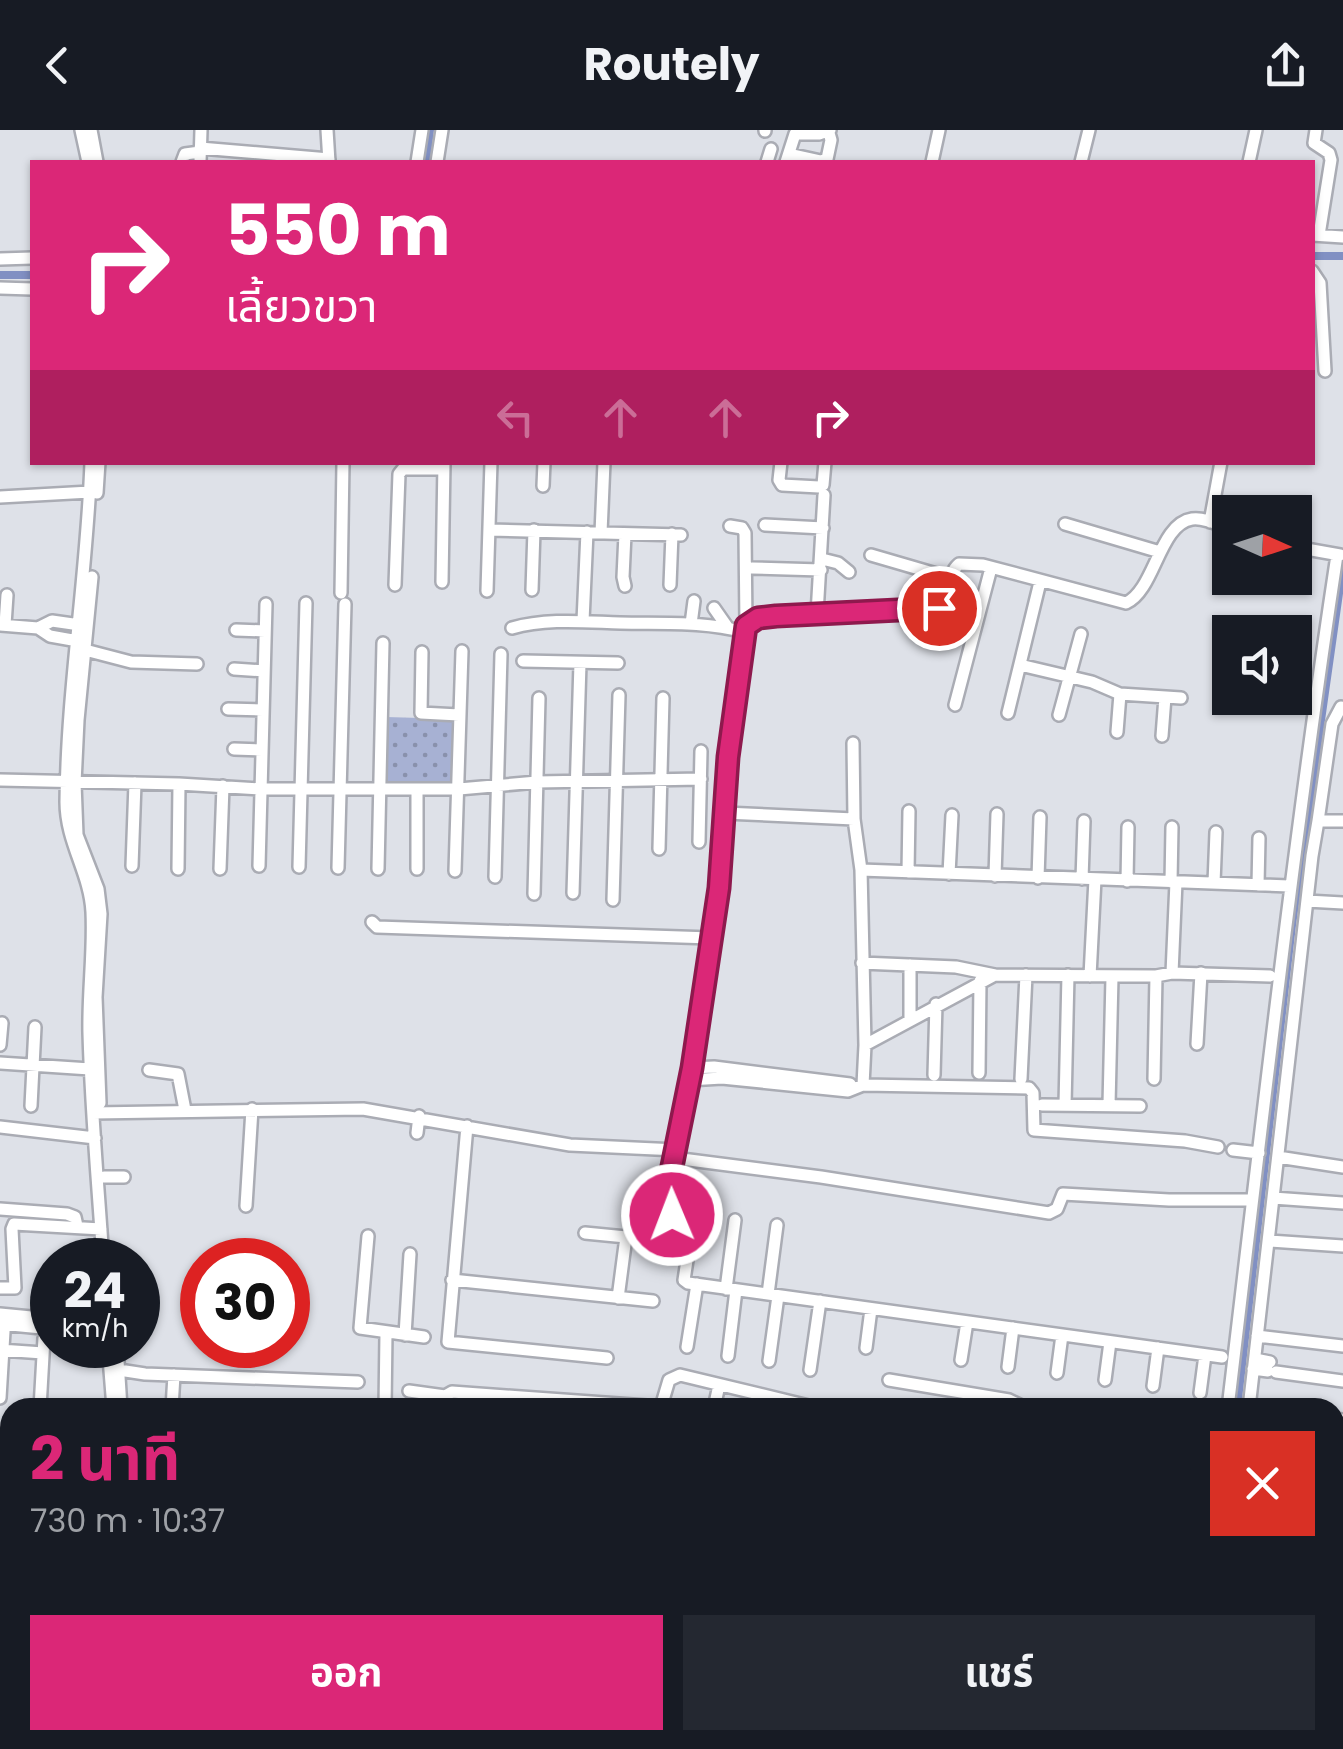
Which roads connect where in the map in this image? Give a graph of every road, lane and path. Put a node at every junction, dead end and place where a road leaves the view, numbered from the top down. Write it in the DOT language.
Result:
graph roads {
  1 [pos="81,130"];
  2 [pos="91,130"];
  3 [pos="201,130"];
  4 [pos="327,130"];
  5 [pos="422,130"];
  6 [pos="442,130"];
  7 [pos="940,130"];
  8 [pos="1089,130"];
  9 [pos="1256,130"];
  10 [pos="1316,130"];
  11 [pos="829,131"];
  12 [pos="771,149"];
  13 [pos="200,154"];
  14 [pos="788,158"];
  15 [pos="88,160"];
  16 [pos="97,160"];
  17 [pos="311,160"];
  18 [pos="329,160"];
  19 [pos="417,160"];
  20 [pos="437,160"];
  21 [pos="768,160"];
  22 [pos="818,160"];
  23 [pos="932,160"];
  24 [pos="1082,160"];
  25 [pos="1248,160"];
  26 [pos="1316,236"];
  27 [pos="1343,237"];
  28 [pos="30,258"];
  29 [pos="0,259"];
  30 [pos="1315,276"];
  31 [pos="0,288"];
  32 [pos="30,289"];
  33 [pos="1325,371"];
  34 [pos="91,465"];
  35 [pos="99,465"];
  36 [pos="343,465"];
  37 [pos="491,465"];
  38 [pos="544,465"];
  39 [pos="604,465"];
  40 [pos="781,465"];
  41 [pos="825,465"];
  42 [pos="1220,465"];
  43 [pos="444,466"];
  44 [pos="543,486"];
  45 [pos="822,489"];
  46 [pos="90,492"];
  47 [pos="0,497"];
  48 [pos="1210,522"];
  49 [pos="765,524"];
  50 [pos="1065,524"];
  51 [pos="730,526"];
  52 [pos="824,528"];
  53 [pos="490,530"];
  54 [pos="534,530"];
  55 [pos="587,532"];
  56 [pos="602,533"];
  57 [pos="625,534"];
  58 [pos="1312,551"];
  59 [pos="1160,552"];
  60 [pos="871,555"];
  61 [pos="1340,555"];
  62 [pos="821,564"];
  63 [pos="752,568"];
  64 [pos="991,568"];
  65 [pos="849,572"];
  66 [pos="950,578"];
  67 [pos="442,582"];
  68 [pos="1040,582"];
  69 [pos="395,585"];
  70 [pos="670,585"];
  71 [pos="625,586"];
  72 [pos="532,590"];
  73 [pos="486,591"];
  74 [pos="7,594"];
  75 [pos="694,601"];
  76 [pos="306,603"];
  77 [pos="266,604"];
  78 [pos="714,608"];
  79 [pos="818,614"];
  80 [pos="583,621"];
  81 [pos="2,624"];
  82 [pos="80,624"];
  83 [pos="691,624"];
  84 [pos="38,628"];
  85 [pos="512,628"];
  86 [pos="728,628"];
  87 [pos="745,629"];
  88 [pos="236,630"];
  89 [pos="265,631"];
  90 [pos="1080,634"];
  91 [pos="383,643"];
  92 [pos="81,646"];
  93 [pos="462,651"];
  94 [pos="422,652"];
  95 [pos="501,654"];
  96 [pos="523,661"];
  97 [pos="580,663"];
  98 [pos="618,663"];
  99 [pos="197,664"];
  100 [pos="1020,665"];
  101 [pos="234,669"];
  102 [pos="264,670"];
  103 [pos="1069,677"];
  104 [pos="1120,694"];
  105 [pos="619,696"];
  106 [pos="1165,697"];
  107 [pos="539,698"];
  108 [pos="663,698"];
  109 [pos="1181,698"];
  110 [pos="955,704"];
  111 [pos="1341,707"];
  112 [pos="228,709"];
  113 [pos="264,710"];
  114 [pos="1008,713"];
  115 [pos="459,714"];
  116 [pos="1059,715"];
  117 [pos="1117,732"];
  118 [pos="1162,736"];
  119 [pos="853,743"];
  120 [pos="234,748"];
  121 [pos="262,750"];
  122 [pos="701,751"];
  123 [pos="701,779"];
  124 [pos="0,780"];
  125 [pos="618,781"];
  126 [pos="661,781"];
  127 [pos="537,782"];
  128 [pos="577,782"];
  129 [pos="71,783"];
  130 [pos="135,783"];
  131 [pos="179,784"];
  132 [pos="497,784"];
  133 [pos="223,786"];
  134 [pos="340,787"];
  135 [pos="380,788"];
  136 [pos="262,789"];
  137 [pos="300,789"];
  138 [pos="418,789"];
  139 [pos="460,789"];
  140 [pos="910,811"];
  141 [pos="725,813"];
  142 [pos="997,814"];
  143 [pos="952,815"];
  144 [pos="1040,817"];
  145 [pos="854,819"];
  146 [pos="1318,820"];
  147 [pos="1084,821"];
  148 [pos="1343,821"];
  149 [pos="1172,827"];
  150 [pos="1128,828"];
  151 [pos="1216,832"];
  152 [pos="1259,838"];
  153 [pos="700,842"];
  154 [pos="659,849"];
  155 [pos="132,866"];
  156 [pos="259,866"];
  157 [pos="299,867"];
  158 [pos="178,868"];
  159 [pos="338,868"];
  160 [pos="220,869"];
  161 [pos="378,869"];
  162 [pos="417,869"];
  163 [pos="861,870"];
  164 [pos="455,871"];
  165 [pos="908,872"];
  166 [pos="949,874"];
  167 [pos="494,876"];
  168 [pos="995,876"];
  169 [pos="1038,878"];
  170 [pos="1088,879"];
  171 [pos="1126,880"];
  172 [pos="1173,882"];
  173 [pos="1214,883"];
  174 [pos="1258,885"];
  175 [pos="1289,886"];
  176 [pos="572,893"];
  177 [pos="534,894"];
  178 [pos="613,900"];
  179 [pos="1307,901"];
  180 [pos="1343,902"];
  181 [pos="372,922"];
  182 [pos="711,938"];
  183 [pos="862,963"];
  184 [pos="910,965"];
  185 [pos="1202,972"];
  186 [pos="1026,974"];
  187 [pos="1172,974"];
  188 [pos="994,975"];
  189 [pos="1068,976"];
  190 [pos="1090,976"];
  191 [pos="1112,976"];
  192 [pos="1156,976"];
  193 [pos="1270,976"];
  194 [pos="980,981"];
  195 [pos="936,1004"];
  196 [pos="910,1018"];
  197 [pos="2,1023"];
  198 [pos="35,1027"];
  199 [pos="865,1044"];
  200 [pos="1197,1044"];
  201 [pos="0,1045"];
  202 [pos="0,1063"];
  203 [pos="34,1066"];
  204 [pos="90,1069"];
  205 [pos="150,1070"];
  206 [pos="979,1073"];
  207 [pos="690,1074"];
  208 [pos="934,1075"];
  209 [pos="1020,1079"];
  210 [pos="1154,1079"];
  211 [pos="861,1086"];
  212 [pos="1042,1104"];
  213 [pos="1065,1105"];
  214 [pos="1109,1105"];
  215 [pos="31,1106"];
  216 [pos="1140,1106"];
  217 [pos="252,1109"];
  218 [pos="185,1110"];
  219 [pos="96,1113"];
  220 [pos="419,1116"];
  221 [pos="466,1126"];
  222 [pos="0,1127"];
  223 [pos="417,1133"];
  224 [pos="94,1138"];
  225 [pos="1218,1148"];
  226 [pos="1232,1150"];
  227 [pos="1258,1152"];
  228 [pos="676,1154"];
  229 [pos="1278,1157"];
  230 [pos="1343,1167"];
  231 [pos="104,1177"];
  232 [pos="124,1177"];
  233 [pos="1273,1198"];
  234 [pos="1343,1203"];
  235 [pos="1252,1204"];
  236 [pos="246,1206"];
  237 [pos="0,1209"];
  238 [pos="735,1220"];
  239 [pos="777,1225"];
  240 [pos="78,1226"];
  241 [pos="101,1229"];
  242 [pos="585,1233"];
  243 [pos="368,1236"];
  244 [pos="102,1238"];
  245 [pos="108,1238"];
  246 [pos="626,1238"];
  247 [pos="660,1241"];
  248 [pos="1269,1242"];
  249 [pos="1343,1246"];
  250 [pos="410,1254"];
  251 [pos="452,1280"];
  252 [pos="697,1284"];
  253 [pos="0,1288"];
  254 [pos="731,1289"];
  255 [pos="773,1295"];
  256 [pos="618,1298"];
  257 [pos="653,1301"];
  258 [pos="820,1302"];
  259 [pos="871,1308"];
  260 [pos="2,1319"];
  261 [pos="30,1319"];
  262 [pos="967,1322"];
  263 [pos="30,1328"];
  264 [pos="1013,1328"];
  265 [pos="386,1333"];
  266 [pos="405,1335"];
  267 [pos="1062,1335"];
  268 [pos="1258,1336"];
  269 [pos="424,1337"];
  270 [pos="1110,1342"];
  271 [pos="1343,1346"];
  272 [pos="687,1347"];
  273 [pos="866,1348"];
  274 [pos="1158,1348"];
  275 [pos="2,1351"];
  276 [pos="30,1353"];
  277 [pos="1205,1355"];
  278 [pos="728,1356"];
  279 [pos="1222,1357"];
  280 [pos="607,1358"];
  281 [pos="769,1360"];
  282 [pos="961,1360"];
  283 [pos="1254,1364"];
  284 [pos="1008,1367"];
  285 [pos="42,1368"];
  286 [pos="109,1368"];
  287 [pos="118,1370"];
  288 [pos="810,1370"];
  289 [pos="1057,1373"];
  290 [pos="174,1375"];
  291 [pos="889,1380"];
  292 [pos="1105,1380"];
  293 [pos="1343,1381"];
  294 [pos="358,1382"];
  295 [pos="719,1385"];
  296 [pos="1152,1386"];
  297 [pos="410,1391"];
  298 [pos="1200,1393"];
  299 [pos="0,1398"];
  300 [pos="41,1398"];
  301 [pos="111,1398"];
  302 [pos="120,1398"];
  303 [pos="173,1398"];
  304 [pos="385,1398"];
  305 [pos="431,1398"];
  306 [pos="447,1398"];
  307 [pos="475,1398"];
  308 [pos="667,1398"];
  309 [pos="716,1398"];
  310 [pos="751,1398"];
  311 [pos="997,1398"];
  312 [pos="1229,1398"];
  313 [pos="1250,1398"];
  1 -- 15 [label="street"];
  2 -- 16 [label="street"];
  3 -- 13 [label="street"];
  4 -- 18 [label="street"];
  5 -- 19 [label="street"];
  6 -- 20 [label="street"];
  7 -- 23 [label="street"];
  8 -- 24 [label="street"];
  9 -- 25 [label="street"];
  10 -- 26 [label="street"];
  11 -- 14 [label="street"];
  11 -- 22 [label="street"];
  12 -- 21 [label="street"];
  13 -- 17 [label="street"];
  26 -- 27 [label="street"];
  28 -- 29 [label="street"];
  30 -- 33 [label="street"];
  31 -- 32 [label="street"];
  34 -- 46 [label="street"];
  35 -- 92 [label="street"];
  36 -- 134 [label="street"];
  37 -- 53 [label="street"];
  38 -- 44 [label="street"];
  39 -- 56 [label="street"];
  40 -- 45 [label="street"];
  41 -- 45 [label="street"];
  42 -- 48 [label="street"];
  43 -- 67 [label="street"];
  43 -- 69 [label="street"];
  45 -- 52 [label="street"];
  46 -- 47 [label="street"];
  46 -- 82 [label="street"];
  48 -- 59 [label="street"];
  49 -- 52 [label="street"];
  50 -- 59 [label="street"];
  51 -- 87 [label="street"];
  52 -- 62 [label="street"];
  53 -- 54 [label="street"];
  53 -- 73 [label="street"];
  54 -- 55 [label="street"];
  54 -- 72 [label="street"];
  55 -- 56 [label="street"];
  55 -- 80 [label="street"];
  56 -- 57 [label="street"];
  57 -- 70 [label="street"];
  57 -- 71 [label="street"];
  58 -- 61 [label="street"];
  59 -- 68 [label="street"];
  60 -- 66 [label="street"];
  61 -- 175 [label="street"];
  62 -- 63 [label="street"];
  62 -- 65 [label="street"];
  62 -- 79 [label="street"];
  64 -- 66 [label="street"];
  64 -- 68 [label="street"];
  64 -- 110 [label="street"];
  66 -- 79 [label="street"];
  68 -- 100 [label="street"];
  74 -- 81 [label="street"];
  75 -- 83 [label="street"];
  76 -- 137 [label="street"];
  77 -- 89 [label="street"];
  78 -- 86 [label="street"];
  79 -- 87 [label="street"];
  80 -- 83 [label="street"];
  80 -- 85 [label="street"];
  81 -- 84 [label="street"];
  82 -- 84 [label="street"];
  82 -- 92 [label="street"];
  83 -- 86 [label="street"];
  84 -- 92 [label="street"];
  86 -- 87 [label="street"];
  87 -- 141 [label="street"];
  88 -- 89 [label="street"];
  89 -- 102 [label="street"];
  90 -- 103 [label="street"];
  91 -- 135 [label="street"];
  92 -- 99 [label="street"];
  92 -- 129 [label="street"];
  93 -- 115 [label="street"];
  94 -- 115 [label="street"];
  95 -- 132 [label="street"];
  96 -- 97 [label="street"];
  97 -- 98 [label="street"];
  97 -- 128 [label="street"];
  100 -- 103 [label="street"];
  100 -- 114 [label="street"];
  101 -- 102 [label="street"];
  102 -- 113 [label="street"];
  103 -- 104 [label="street"];
  103 -- 116 [label="street"];
  104 -- 106 [label="street"];
  104 -- 117 [label="street"];
  105 -- 125 [label="street"];
  106 -- 109 [label="street"];
  106 -- 118 [label="street"];
  107 -- 127 [label="street"];
  108 -- 126 [label="street"];
  111 -- 146 [label="street"];
  112 -- 113 [label="street"];
  113 -- 121 [label="street"];
  115 -- 139 [label="street"];
  119 -- 145 [label="street"];
  120 -- 121 [label="street"];
  121 -- 136 [label="street"];
  122 -- 123 [label="street"];
  123 -- 126 [label="street"];
  123 -- 153 [label="street"];
  124 -- 129 [label="street"];
  125 -- 126 [label="street"];
  125 -- 128 [label="street"];
  125 -- 178 [label="street"];
  126 -- 154 [label="street"];
  127 -- 128 [label="street"];
  127 -- 132 [label="street"];
  127 -- 177 [label="street"];
  128 -- 176 [label="street"];
  129 -- 130 [label="street"];
  129 -- 204 [label="street"];
  129 -- 219 [label="street"];
  130 -- 131 [label="street"];
  130 -- 155 [label="street"];
  131 -- 133 [label="street"];
  131 -- 158 [label="street"];
  132 -- 139 [label="street"];
  132 -- 167 [label="street"];
  133 -- 136 [label="street"];
  133 -- 160 [label="street"];
  134 -- 135 [label="street"];
  134 -- 137 [label="street"];
  134 -- 159 [label="street"];
  135 -- 138 [label="street"];
  135 -- 161 [label="street"];
  136 -- 137 [label="street"];
  136 -- 156 [label="street"];
  137 -- 157 [label="street"];
  138 -- 139 [label="street"];
  138 -- 162 [label="street"];
  139 -- 164 [label="street"];
  140 -- 165 [label="street"];
  141 -- 145 [label="street"];
  141 -- 182 [label="street"];
  142 -- 168 [label="street"];
  143 -- 166 [label="street"];
  144 -- 169 [label="street"];
  145 -- 163 [label="street"];
  146 -- 148 [label="street"];
  146 -- 179 [label="street"];
  147 -- 170 [label="street"];
  149 -- 172 [label="street"];
  150 -- 171 [label="street"];
  151 -- 173 [label="street"];
  152 -- 174 [label="street"];
  163 -- 165 [label="street"];
  163 -- 183 [label="street"];
  165 -- 166 [label="street"];
  166 -- 168 [label="street"];
  168 -- 169 [label="street"];
  169 -- 170 [label="street"];
  170 -- 171 [label="street"];
  170 -- 190 [label="street"];
  171 -- 172 [label="street"];
  172 -- 173 [label="street"];
  172 -- 187 [label="street"];
  173 -- 174 [label="street"];
  174 -- 175 [label="street"];
  175 -- 227 [label="street"];
  179 -- 180 [label="street"];
  179 -- 229 [label="street"];
  181 -- 182 [label="street"];
  182 -- 207 [label="street"];
  183 -- 184 [label="street"];
  183 -- 199 [label="street"];
  184 -- 188 [label="street"];
  184 -- 196 [label="street"];
  185 -- 187 [label="street"];
  185 -- 193 [label="street"];
  185 -- 200 [label="street"];
  186 -- 188 [label="street"];
  186 -- 189 [label="street"];
  186 -- 209 [label="street"];
  187 -- 192 [label="street"];
  188 -- 194 [label="street"];
  189 -- 190 [label="street"];
  189 -- 213 [label="street"];
  190 -- 191 [label="street"];
  191 -- 192 [label="street"];
  191 -- 214 [label="street"];
  192 -- 210 [label="street"];
  194 -- 195 [label="street"];
  194 -- 206 [label="street"];
  195 -- 196 [label="street"];
  195 -- 208 [label="street"];
  196 -- 199 [label="street"];
  197 -- 201 [label="street"];
  198 -- 203 [label="street"];
  199 -- 211 [label="street"];
  202 -- 203 [label="street"];
  203 -- 204 [label="street"];
  203 -- 215 [label="street"];
  204 -- 219 [label="street"];
  205 -- 218 [label="street"];
  207 -- 211 [label="street"];
  207 -- 228 [label="street"];
  211 -- 225 [label="street"];
  212 -- 213 [label="street"];
  213 -- 214 [label="street"];
  214 -- 216 [label="street"];
  217 -- 218 [label="street"];
  217 -- 220 [label="street"];
  217 -- 236 [label="street"];
  218 -- 219 [label="street"];
  219 -- 224 [label="street"];
  219 -- 231 [label="street"];
  220 -- 221 [label="street"];
  220 -- 223 [label="street"];
  221 -- 228 [label="street"];
  221 -- 251 [label="street"];
  222 -- 224 [label="street"];
  224 -- 241 [label="street"];
  226 -- 227 [label="street"];
  227 -- 235 [label="street"];
  228 -- 235 [label="street"];
  228 -- 252 [label="street"];
  229 -- 230 [label="street"];
  229 -- 233 [label="street"];
  231 -- 232 [label="street"];
  231 -- 245 [label="street"];
  233 -- 234 [label="street"];
  233 -- 248 [label="street"];
  235 -- 312 [label="street"];
  237 -- 240 [label="street"];
  238 -- 254 [label="street"];
  239 -- 255 [label="street"];
  240 -- 241 [label="street"];
  240 -- 253 [label="street"];
  241 -- 244 [label="street"];
  242 -- 246 [label="street"];
  243 -- 265 [label="street"];
  246 -- 247 [label="street"];
  246 -- 256 [label="street"];
  248 -- 249 [label="street"];
  248 -- 268 [label="street"];
  250 -- 266 [label="street"];
  251 -- 256 [label="street"];
  251 -- 280 [label="street"];
  252 -- 254 [label="street"];
  252 -- 272 [label="street"];
  254 -- 255 [label="street"];
  254 -- 278 [label="street"];
  255 -- 258 [label="street"];
  255 -- 281 [label="street"];
  256 -- 257 [label="street"];
  258 -- 259 [label="street"];
  258 -- 288 [label="street"];
  259 -- 262 [label="street"];
  259 -- 273 [label="street"];
  260 -- 261 [label="street"];
  260 -- 263 [label="street"];
  260 -- 275 [label="street"];
  262 -- 264 [label="street"];
  262 -- 282 [label="street"];
  264 -- 267 [label="street"];
  264 -- 284 [label="street"];
  265 -- 266 [label="street"];
  265 -- 304 [label="street"];
  266 -- 269 [label="street"];
  267 -- 270 [label="street"];
  267 -- 289 [label="street"];
  268 -- 271 [label="street"];
  268 -- 283 [label="street"];
  270 -- 274 [label="street"];
  270 -- 292 [label="street"];
  274 -- 277 [label="street"];
  274 -- 296 [label="street"];
  275 -- 276 [label="street"];
  275 -- 299 [label="street"];
  277 -- 279 [label="street"];
  277 -- 298 [label="street"];
  283 -- 293 [label="street"];
  283 -- 313 [label="street"];
  285 -- 300 [label="street"];
  286 -- 301 [label="street"];
  287 -- 290 [label="street"];
  287 -- 302 [label="street"];
  290 -- 294 [label="street"];
  290 -- 303 [label="street"];
  291 -- 311 [label="street"];
  295 -- 308 [label="street"];
  295 -- 309 [label="street"];
  295 -- 310 [label="street"];
  297 -- 305 [label="street"];
  306 -- 307 [label="street"];
}
